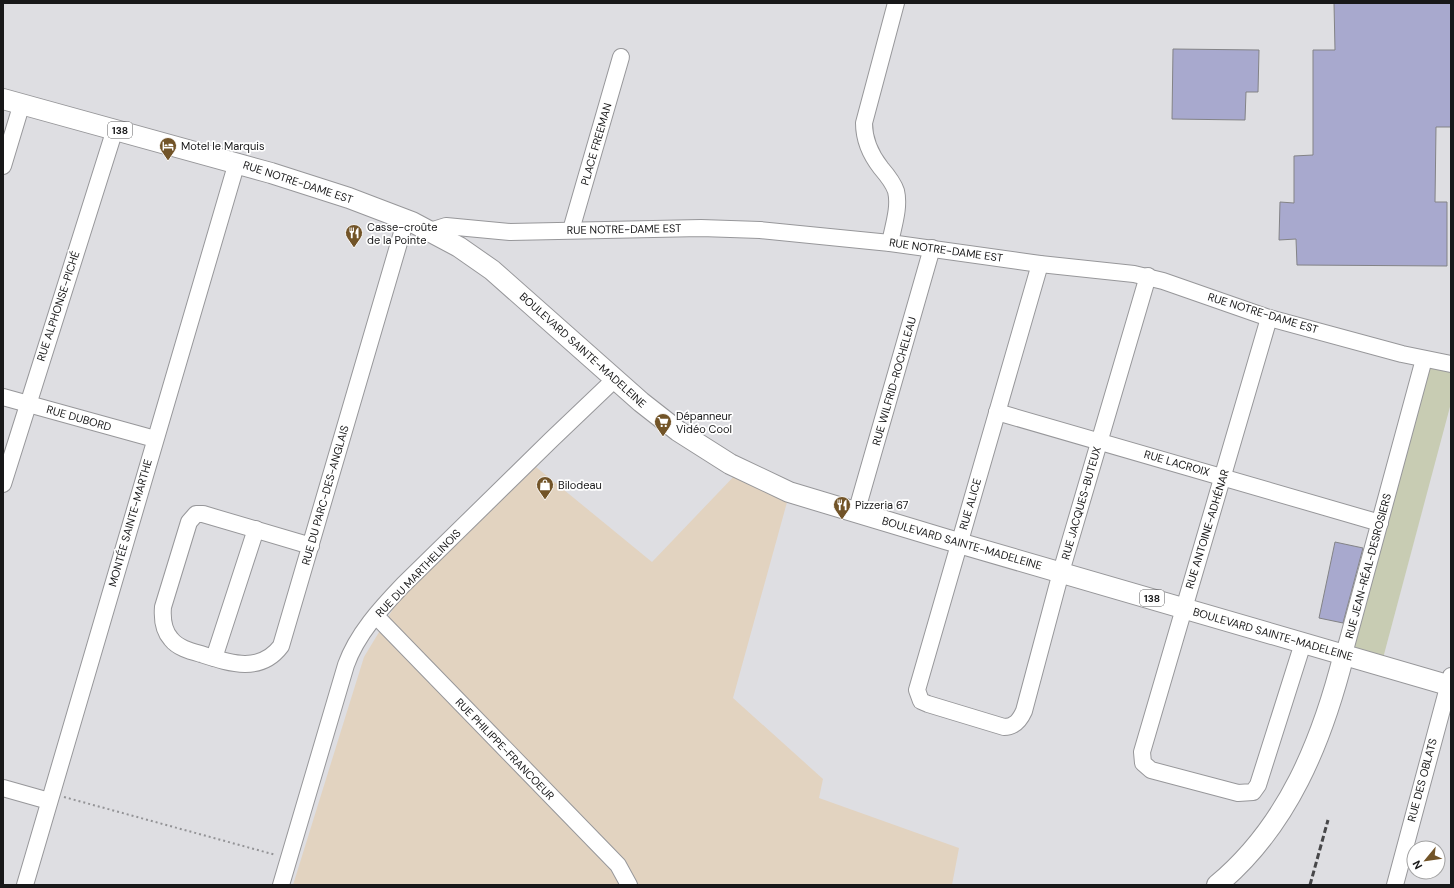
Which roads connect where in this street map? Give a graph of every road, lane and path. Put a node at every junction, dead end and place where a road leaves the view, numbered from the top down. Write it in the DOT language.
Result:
graph roads {
  1 [pos="896,3"];
  2 [pos="621,57"];
  3 [pos="12,101"];
  4 [pos="115,129"];
  5 [pos="237,162"];
  6 [pos="3,166"];
  7 [pos="406,219"];
  8 [pos="571,230"];
  9 [pos="430,231"];
  10 [pos="890,243"];
  11 [pos="932,248"];
  12 [pos="1040,264"];
  13 [pos="1148,276"];
  14 [pos="1269,318"];
  15 [pos="1424,359"];
  16 [pos="1451,364"];
  17 [pos="615,380"];
  18 [pos="3,397"];
  19 [pos="27,404"];
  20 [pos="997,412"];
  21 [pos="155,439"];
  22 [pos="1099,441"];
  23 [pos="1224,477"];
  24 [pos="3,484"];
  25 [pos="856,513"];
  26 [pos="1380,523"];
  27 [pos="256,529"];
  28 [pos="959,543"];
  29 [pos="311,546"];
  30 [pos="1061,572"];
  31 [pos="1184,607"];
  32 [pos="376,616"];
  33 [pos="1303,643"];
  34 [pos="1344,654"];
  35 [pos="214,658"];
  36 [pos="1450,683"];
  37 [pos="1010,726"];
  38 [pos="3,788"];
  39 [pos="49,801"];
  40 [pos="289,859"];
  41 [pos="25,885"];
  42 [pos="281,885"];
  43 [pos="629,885"];
  44 [pos="1218,885"];
  45 [pos="1395,885"];
  1 -- 10 [label="street"];
  2 -- 8 [label="street, PLACE FREEMAN"];
  3 -- 4 [label="main road, RUE NOTRE-DAME EST / 138"];
  3 -- 6 [label="street"];
  4 -- 5 [label="main road, RUE NOTRE-DAME EST / 138"];
  4 -- 19 [label="street, RUE ALPHONSE-PICHÉ"];
  5 -- 7 [label="main road, RUE NOTRE-DAME EST / 138"];
  5 -- 21 [label="street, MONTÉE SAINTE-MARTHE"];
  7 -- 9 [label="main road, BOULEVARD SAINTE-MADELEINE / 138"];
  7 -- 29 [label="street, RUE DU PARC-DES-ANGLAIS"];
  8 -- 9 [label="street, RUE NOTRE-DAME EST"];
  8 -- 10 [label="street, RUE NOTRE-DAME EST"];
  9 -- 17 [label="main road, BOULEVARD SAINTE-MADELEINE / 138"];
  10 -- 11 [label="street, RUE NOTRE-DAME EST"];
  11 -- 12 [label="street, RUE NOTRE-DAME EST"];
  11 -- 25 [label="street, RUE WILFRID-ROCHELEAU"];
  12 -- 13 [label="street, RUE NOTRE-DAME EST"];
  12 -- 20 [label="street, RUE ALICE"];
  13 -- 14 [label="street, RUE NOTRE-DAME EST"];
  13 -- 22 [label="street, RUE JACQUES-BUTEUX"];
  14 -- 15 [label="street, RUE NOTRE-DAME EST"];
  14 -- 23 [label="street, RUE ANTOINE-ADHÉNAR"];
  15 -- 16 [label="street, RUE NOTRE-DAME EST"];
  15 -- 26 [label="street, RUE JEAN-RÉAL-DESROSIERS"];
  17 -- 25 [label="main road, BOULEVARD SAINTE-MADELEINE / 138"];
  17 -- 32 [label="street, RUE DU MARTHELINOIS"];
  18 -- 19 [label="street, RUE DUBORD"];
  19 -- 21 [label="street, RUE DUBORD"];
  19 -- 24 [label="street, RUE ALPHONSE-PICHÉ"];
  20 -- 22 [label="street, RUE LACROIX"];
  20 -- 28 [label="street, RUE ALICE"];
  21 -- 39 [label="street, MONTÉE SAINTE-MARTHE"];
  22 -- 23 [label="street, RUE LACROIX"];
  22 -- 30 [label="street, RUE JACQUES-BUTEUX"];
  23 -- 26 [label="street, RUE LACROIX"];
  23 -- 31 [label="street, RUE ANTOINE-ADHÉNAR"];
  25 -- 28 [label="main road, BOULEVARD SAINTE-MADELEINE / 138"];
  26 -- 34 [label="street, RUE JEAN-RÉAL-DESROSIERS"];
  27 -- 29 [label="street"];
  27 -- 35 [label="street"];
  27 -- 35 [label="street, RUE DU PARC-DES-ANGLAIS"];
  28 -- 30 [label="main road, BOULEVARD SAINTE-MADELEINE / 138"];
  28 -- 37 [label="street, RUE ALICE"];
  29 -- 35 [label="street, RUE DU PARC-DES-ANGLAIS"];
  30 -- 31 [label="main road, BOULEVARD SAINTE-MADELEINE / 138"];
  30 -- 37 [label="street, RUE JACQUES-BUTEUX"];
  31 -- 33 [label="main road, BOULEVARD SAINTE-MADELEINE / 138"];
  31 -- 33 [label="street, RUE ANTOINE-ADHÉNAR"];
  32 -- 40 [label="street, RUE DU MARTHELINOIS"];
  32 -- 43 [label="street, RUE PHILIPPE-FRANCOEUR"];
  33 -- 34 [label="main road, BOULEVARD SAINTE-MADELEINE / 138"];
  34 -- 36 [label="main road, BOULEVARD SAINTE-MADELEINE / 138"];
  34 -- 44 [label="main road, RUE JEAN-RÉAL-DESROSIERS"];
  36 -- 45 [label="street, RUE DES OBLATS"];
  38 -- 39 [label="street"];
  39 -- 40 [label="path"];
  39 -- 41 [label="street, MONTÉE SAINTE-MARTHE"];
  40 -- 42 [label="street, RUE DU MARTHELINOIS"];
}
